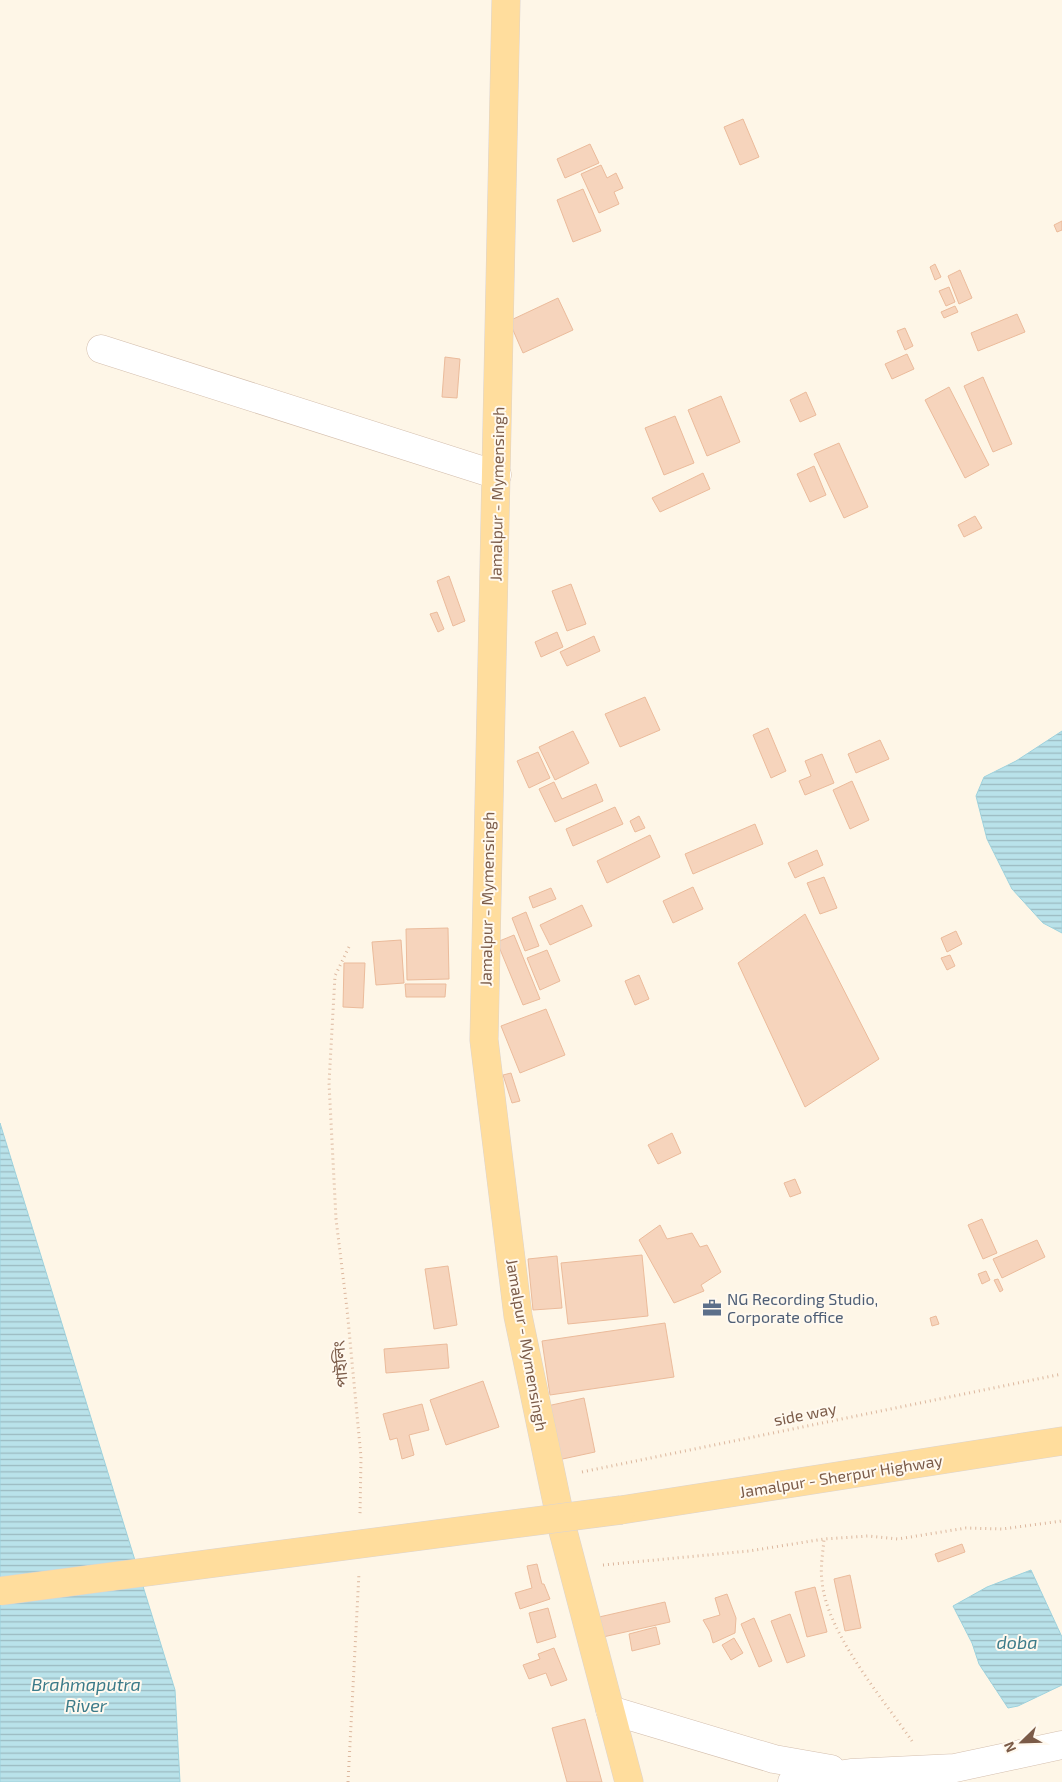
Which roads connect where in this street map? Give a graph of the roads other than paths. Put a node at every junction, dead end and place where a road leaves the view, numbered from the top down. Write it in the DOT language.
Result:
graph roads {
  1 [pos="506,0"];
  2 [pos="101,349"];
  3 [pos="497,475"];
  4 [pos="1062,1441"];
  5 [pos="0,1591"];
  6 [pos="610,1710"];
  7 [pos="1062,1745"];
  8 [pos="955,1768"];
  9 [pos="851,1773"];
  10 [pos="629,1782"];
  11 [pos="792,1782"];
  12 [pos="928,1782"];
  1 -- 3 [label="main road, Jamalpur - Mymensingh"];
  2 -- 3 [label="street"];
  3 -- 6 [label="main road, Jamalpur - Mymensingh"];
  4 -- 5 [label="main road, Jamalpur - Sherpur Highway, bridge"];
  6 -- 9 [label="street"];
  6 -- 10 [label="main road, Jamalpur - Mymensingh"];
  7 -- 8 [label="street"];
  8 -- 9 [label="street"];
  8 -- 12 [label="street"];
  9 -- 11 [label="street"];
}
